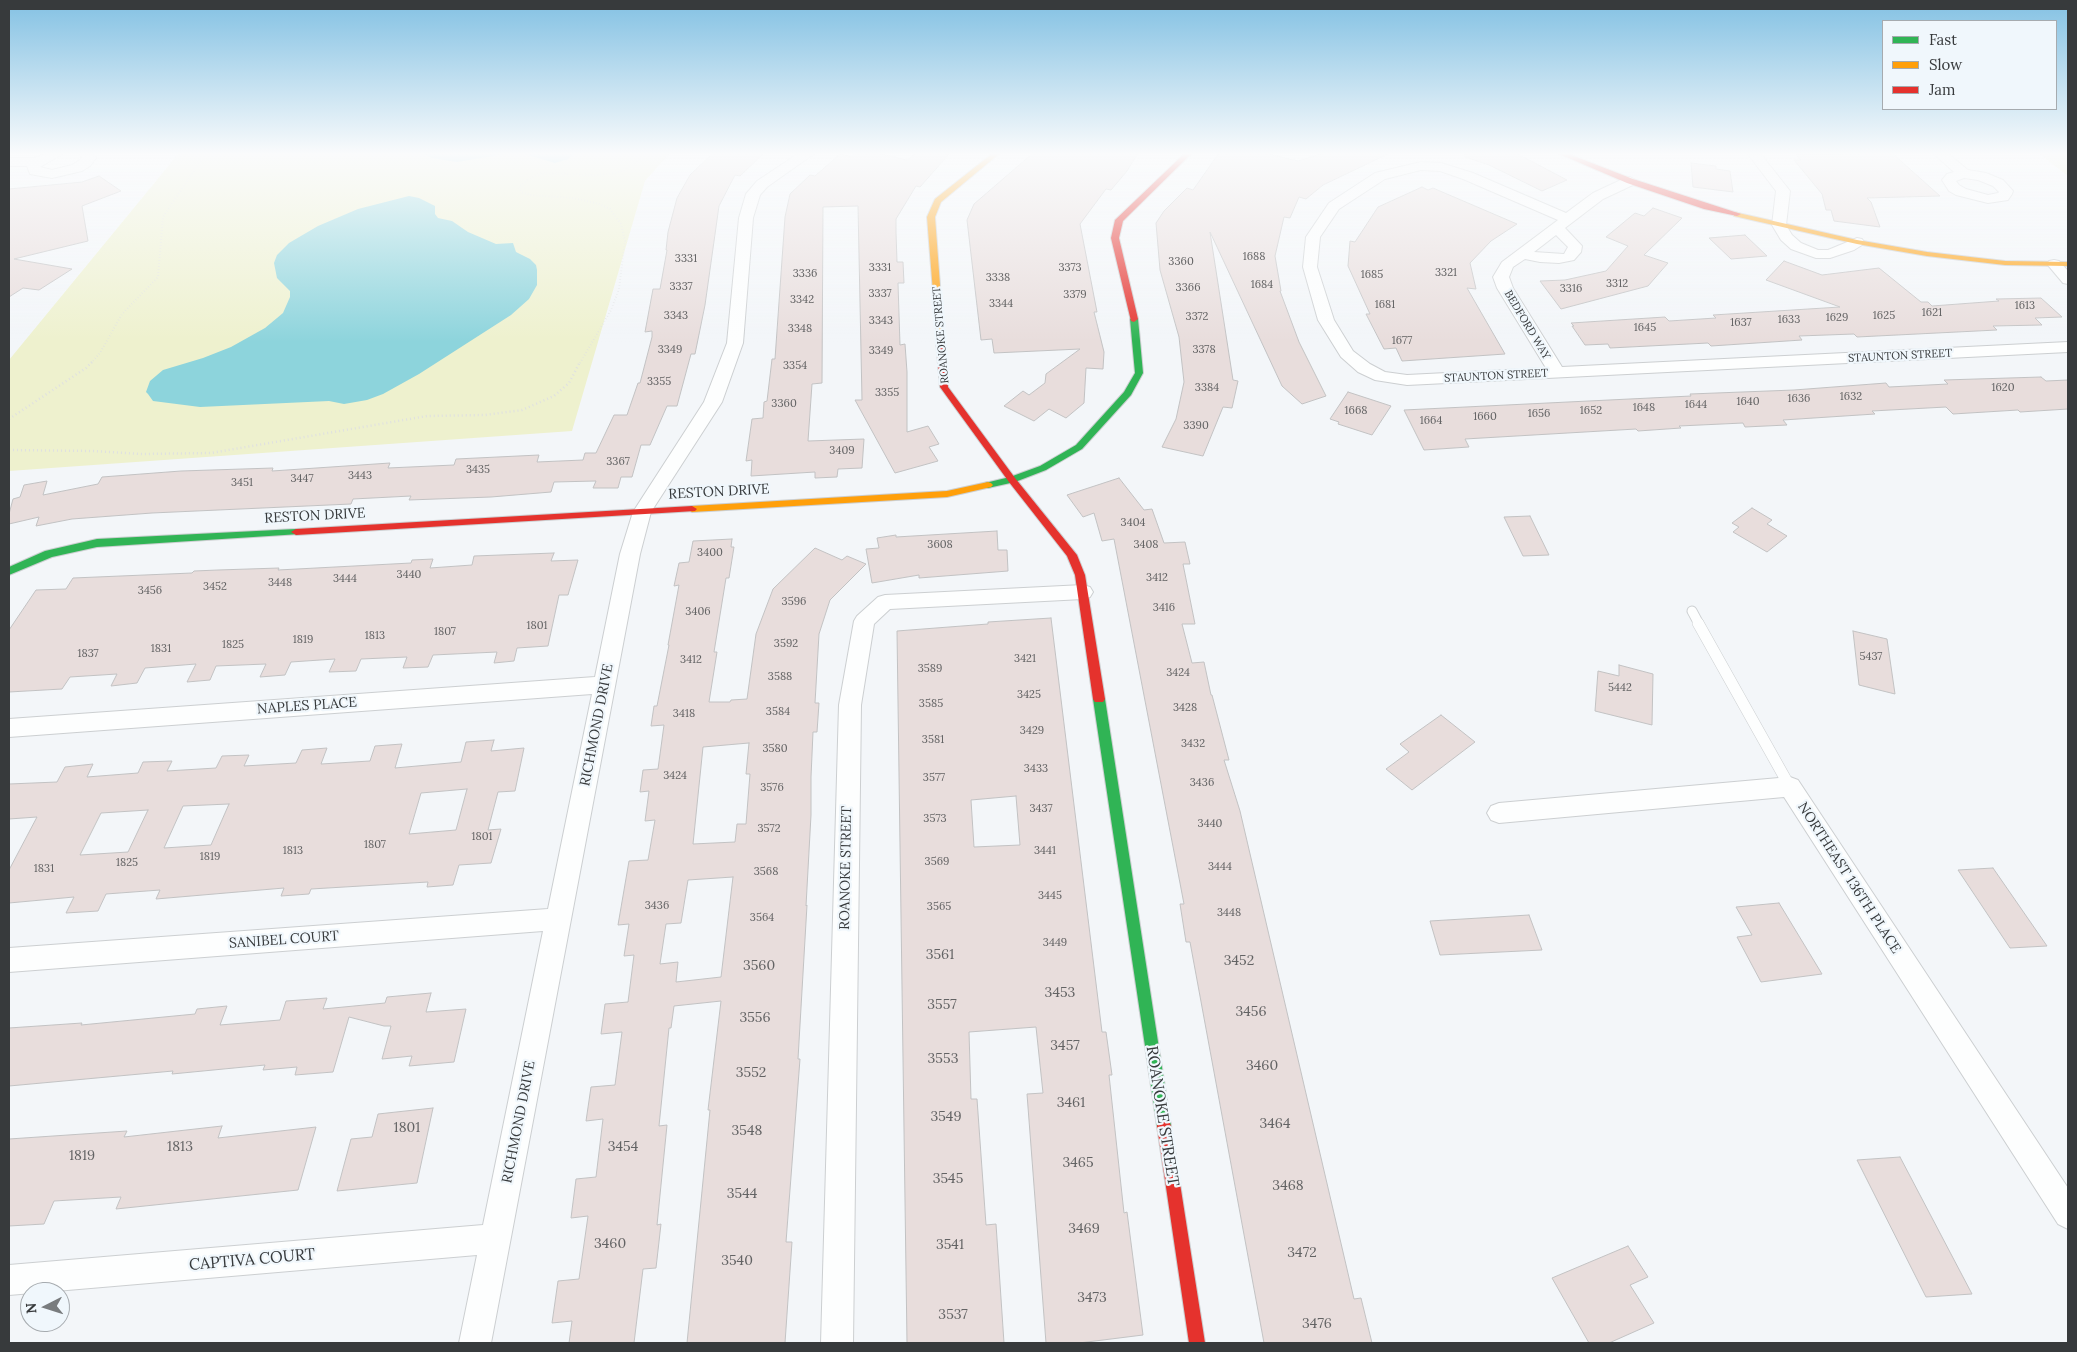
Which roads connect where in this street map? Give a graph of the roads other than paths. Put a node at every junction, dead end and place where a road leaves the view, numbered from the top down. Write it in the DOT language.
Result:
graph roads {
  1 [pos="747,216"];
  2 [pos="931,216"];
  3 [pos="1122,216"];
  4 [pos="1327,216"];
  5 [pos="1548,216"];
  6 [pos="1571,216"];
  7 [pos="1743,216"];
  8 [pos="1780,216"];
  9 [pos="1562,223"];
  10 [pos="1779,225"];
  11 [pos="1857,242"];
  12 [pos="1521,253"];
  13 [pos="2061,264"];
  14 [pos="2068,280"];
  15 [pos="2068,347"];
  16 [pos="1557,373"];
  17 [pos="1012,480"];
  18 [pos="642,512"];
  19 [pos="9,571"];
  20 [pos="1083,592"];
  21 [pos="1692,611"];
  22 [pos="605,685"];
  23 [pos="9,728"];
  24 [pos="1790,787"];
  25 [pos="1499,813"];
  26 [pos="559,919"];
  27 [pos="9,960"];
  28 [pos="2068,1214"];
  29 [pos="495,1239"];
  30 [pos="9,1280"];
  31 [pos="475,1343"];
  32 [pos="837,1343"];
  33 [pos="1197,1343"];
  1 -- 18 [label="street, RICHMOND DRIVE"];
  2 -- 17 [label="street, ROANOKE STREET"];
  3 -- 17 [label="street, RESTON DRIVE"];
  4 -- 16 [label="street, STAUNTON STREET"];
  5 -- 9 [label="street, STAUNTON STREET"];
  6 -- 9 [label="street, BEDFORD WAY"];
  7 -- 10 [label="street"];
  8 -- 10 [label="street"];
  9 -- 12 [label="street, BEDFORD WAY"];
  9 -- 12 [label="street"];
  10 -- 11 [label="street"];
  10 -- 11 [label="street"];
  11 -- 13 [label="street"];
  12 -- 16 [label="street, BEDFORD WAY"];
  13 -- 14 [label="street"];
  15 -- 16 [label="street, STAUNTON STREET"];
  17 -- 18 [label="street, RESTON DRIVE"];
  17 -- 20 [label="street, ROANOKE STREET"];
  18 -- 19 [label="street, RESTON DRIVE"];
  18 -- 22 [label="street, RICHMOND DRIVE"];
  20 -- 32 [label="street, ROANOKE STREET"];
  20 -- 33 [label="street, ROANOKE STREET"];
  21 -- 24 [label="lane"];
  22 -- 23 [label="street, NAPLES PLACE"];
  22 -- 26 [label="street, RICHMOND DRIVE"];
  24 -- 25 [label="street, NORTHEAST 136TH PLACE"];
  24 -- 28 [label="street, NORTHEAST 136TH PLACE"];
  26 -- 27 [label="street, SANIBEL COURT"];
  26 -- 29 [label="street, RICHMOND DRIVE"];
  29 -- 30 [label="street, CAPTIVA COURT"];
  29 -- 31 [label="street, RICHMOND DRIVE"];
}
